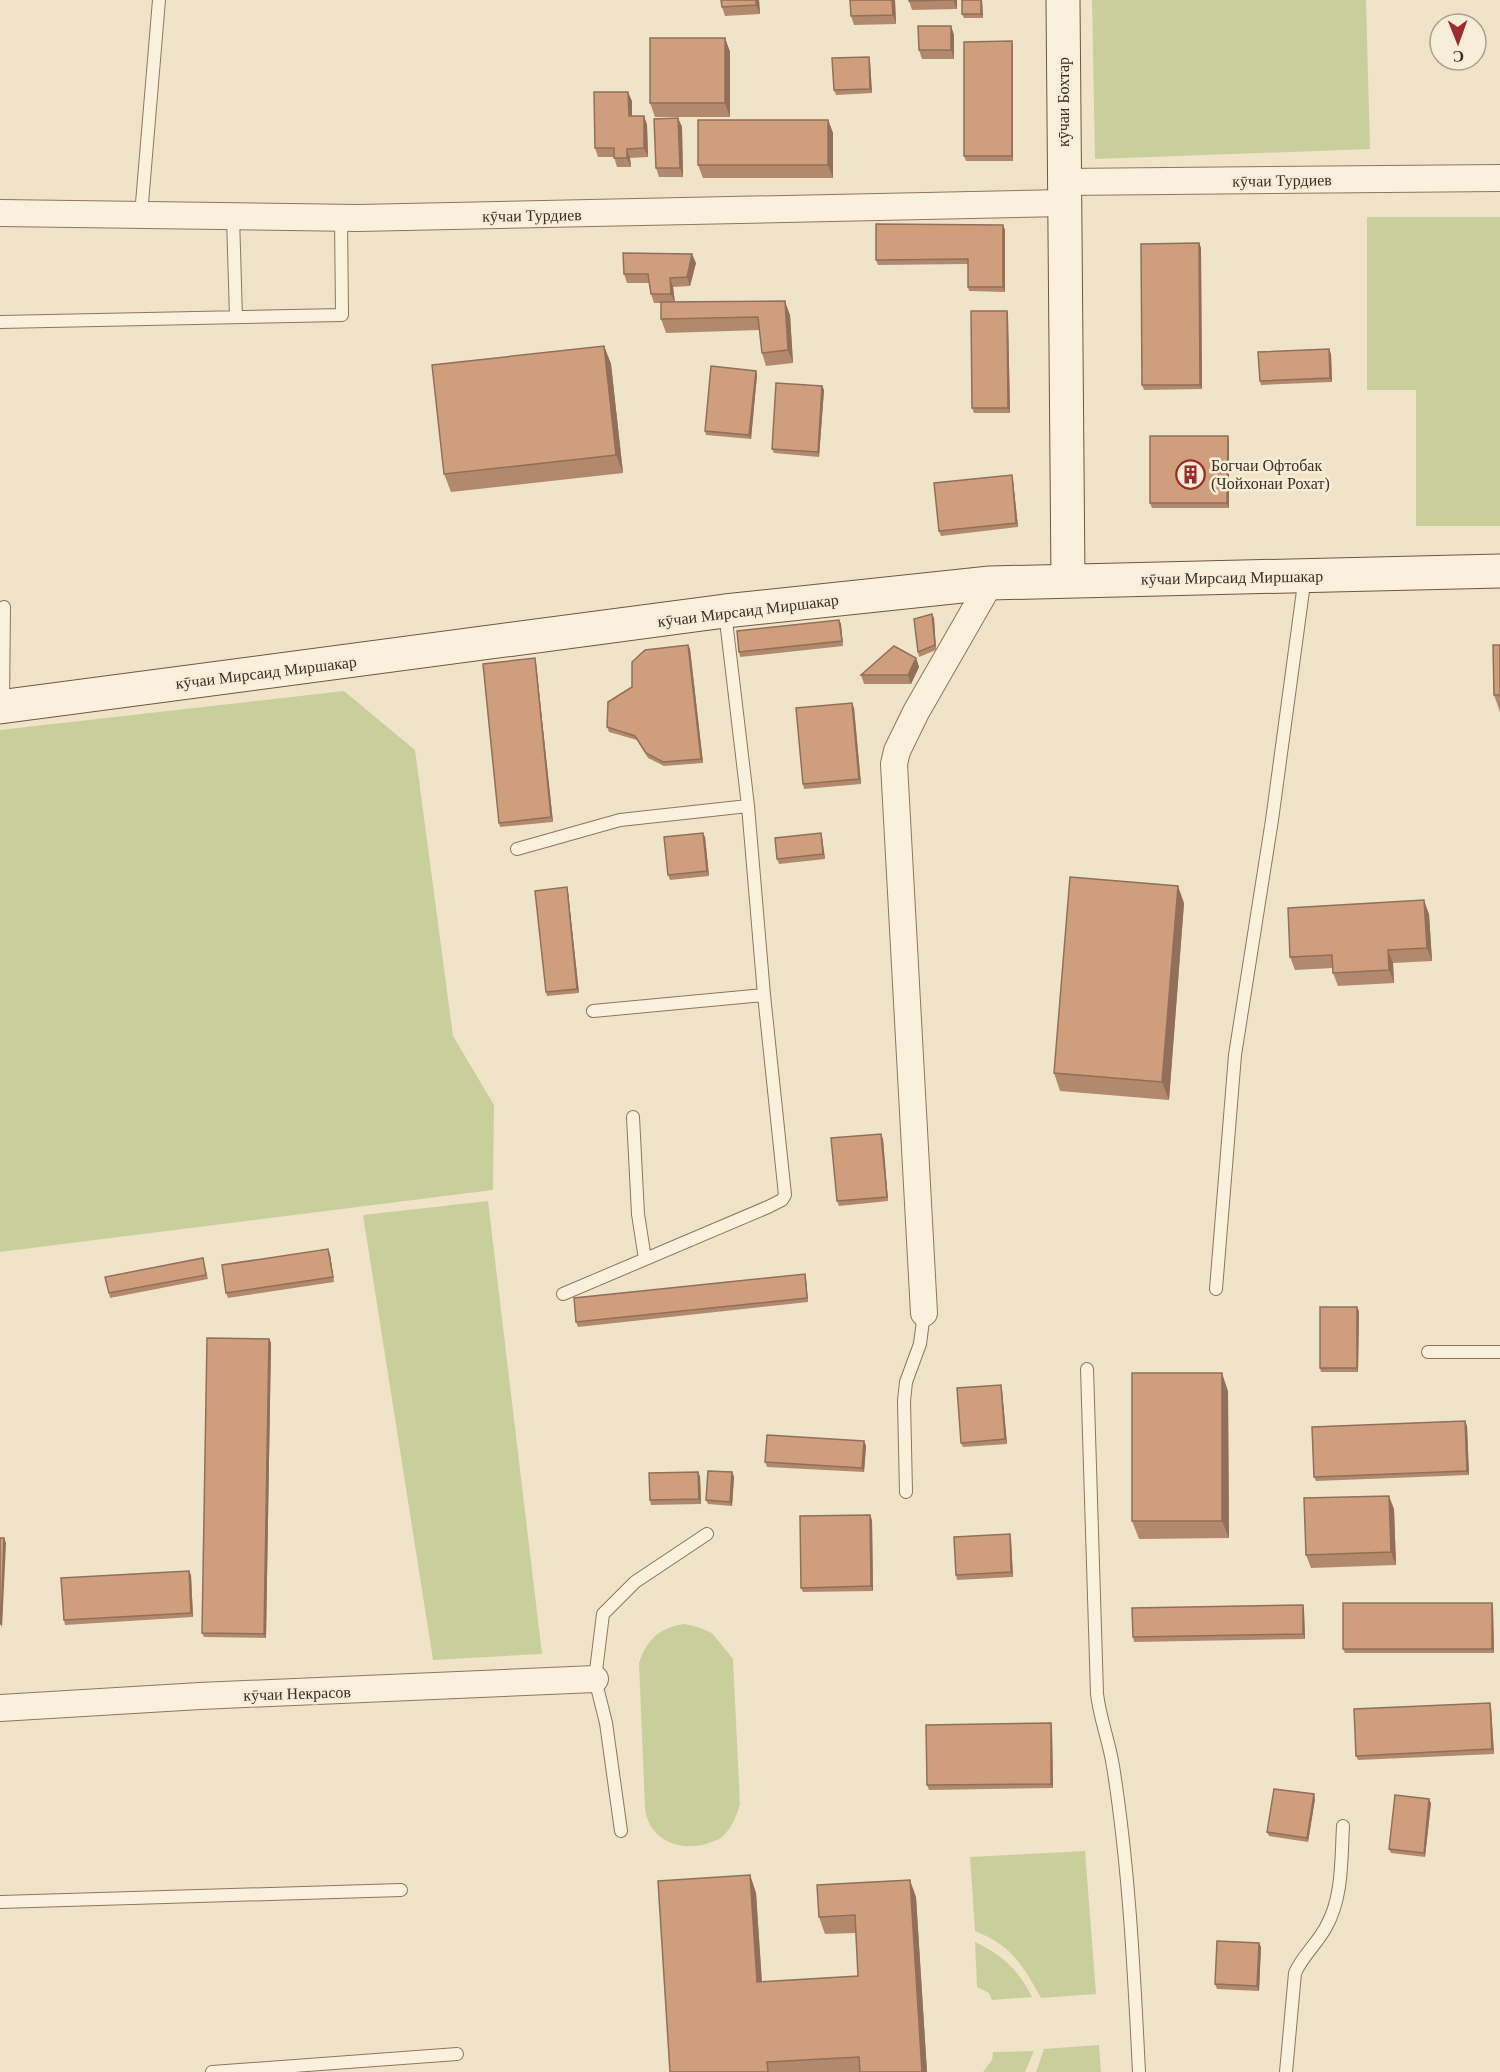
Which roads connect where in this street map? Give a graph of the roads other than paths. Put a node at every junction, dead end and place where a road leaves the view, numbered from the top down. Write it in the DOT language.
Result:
graph roads {
  1 [pos="159,0"];
  2 [pos="1063,0"];
  3 [pos="1500,178"];
  4 [pos="1064,193"];
  5 [pos="0,213"];
  6 [pos="141,215"];
  7 [pos="233,217"];
  8 [pos="341,217"];
  9 [pos="236,317"];
  10 [pos="0,322"];
  11 [pos="1500,571"];
  12 [pos="1305,575"];
  13 [pos="1068,580"];
  14 [pos="990,583"];
  15 [pos="4,607"];
  16 [pos="725,611"];
  17 [pos="2,706"];
  18 [pos="748,806"];
  19 [pos="517,849"];
  20 [pos="764,995"];
  21 [pos="593,1011"];
  22 [pos="633,1117"];
  23 [pos="645,1258"];
  24 [pos="1216,1289"];
  25 [pos="563,1294"];
  26 [pos="924,1313"];
  27 [pos="1428,1352"];
  28 [pos="1500,1352"];
  29 [pos="1087,1369"];
  30 [pos="906,1492"];
  31 [pos="706,1534"];
  32 [pos="595,1679"];
  33 [pos="0,1708"];
  34 [pos="1343,1826"];
  35 [pos="621,1831"];
  36 [pos="400,1890"];
  37 [pos="0,1902"];
  38 [pos="457,2054"];
  39 [pos="213,2072"];
  40 [pos="1139,2072"];
  41 [pos="1286,2072"];
  1 -- 6 [label="lane"];
  2 -- 4 [label="street, кӯчаи Бохтар"];
  3 -- 4 [label="street, кӯчаи Турдиев"];
  4 -- 8 [label="street, кӯчаи Турдиев"];
  4 -- 13 [label="street, кӯчаи Бохтар"];
  5 -- 6 [label="street, кӯчаи Турдиев"];
  6 -- 7 [label="street, кӯчаи Турдиев"];
  7 -- 8 [label="street, кӯчаи Турдиев"];
  7 -- 9 [label="lane"];
  8 -- 9 [label="lane"];
  9 -- 10 [label="lane"];
  11 -- 12 [label="street, кӯчаи Мирсаид Миршакар"];
  12 -- 13 [label="street, кӯчаи Мирсаид Миршакар"];
  12 -- 24 [label="lane"];
  13 -- 14 [label="street, кӯчаи Мирсаид Миршакар"];
  14 -- 16 [label="street, кӯчаи Мирсаид Миршакар"];
  14 -- 26 [label="street"];
  15 -- 17 [label="lane"];
  16 -- 17 [label="street, кӯчаи Мирсаид Миршакар"];
  16 -- 18 [label="lane"];
  18 -- 19 [label="lane"];
  18 -- 20 [label="lane"];
  20 -- 21 [label="lane"];
  20 -- 23 [label="lane"];
  22 -- 23 [label="lane"];
  23 -- 25 [label="lane"];
  26 -- 30 [label="lane"];
  27 -- 28 [label="lane"];
  29 -- 40 [label="lane"];
  31 -- 32 [label="lane"];
  32 -- 33 [label="street, кӯчаи Некрасов"];
  32 -- 35 [label="lane"];
  34 -- 41 [label="lane"];
  36 -- 37 [label="lane"];
  38 -- 39 [label="lane"];
}
